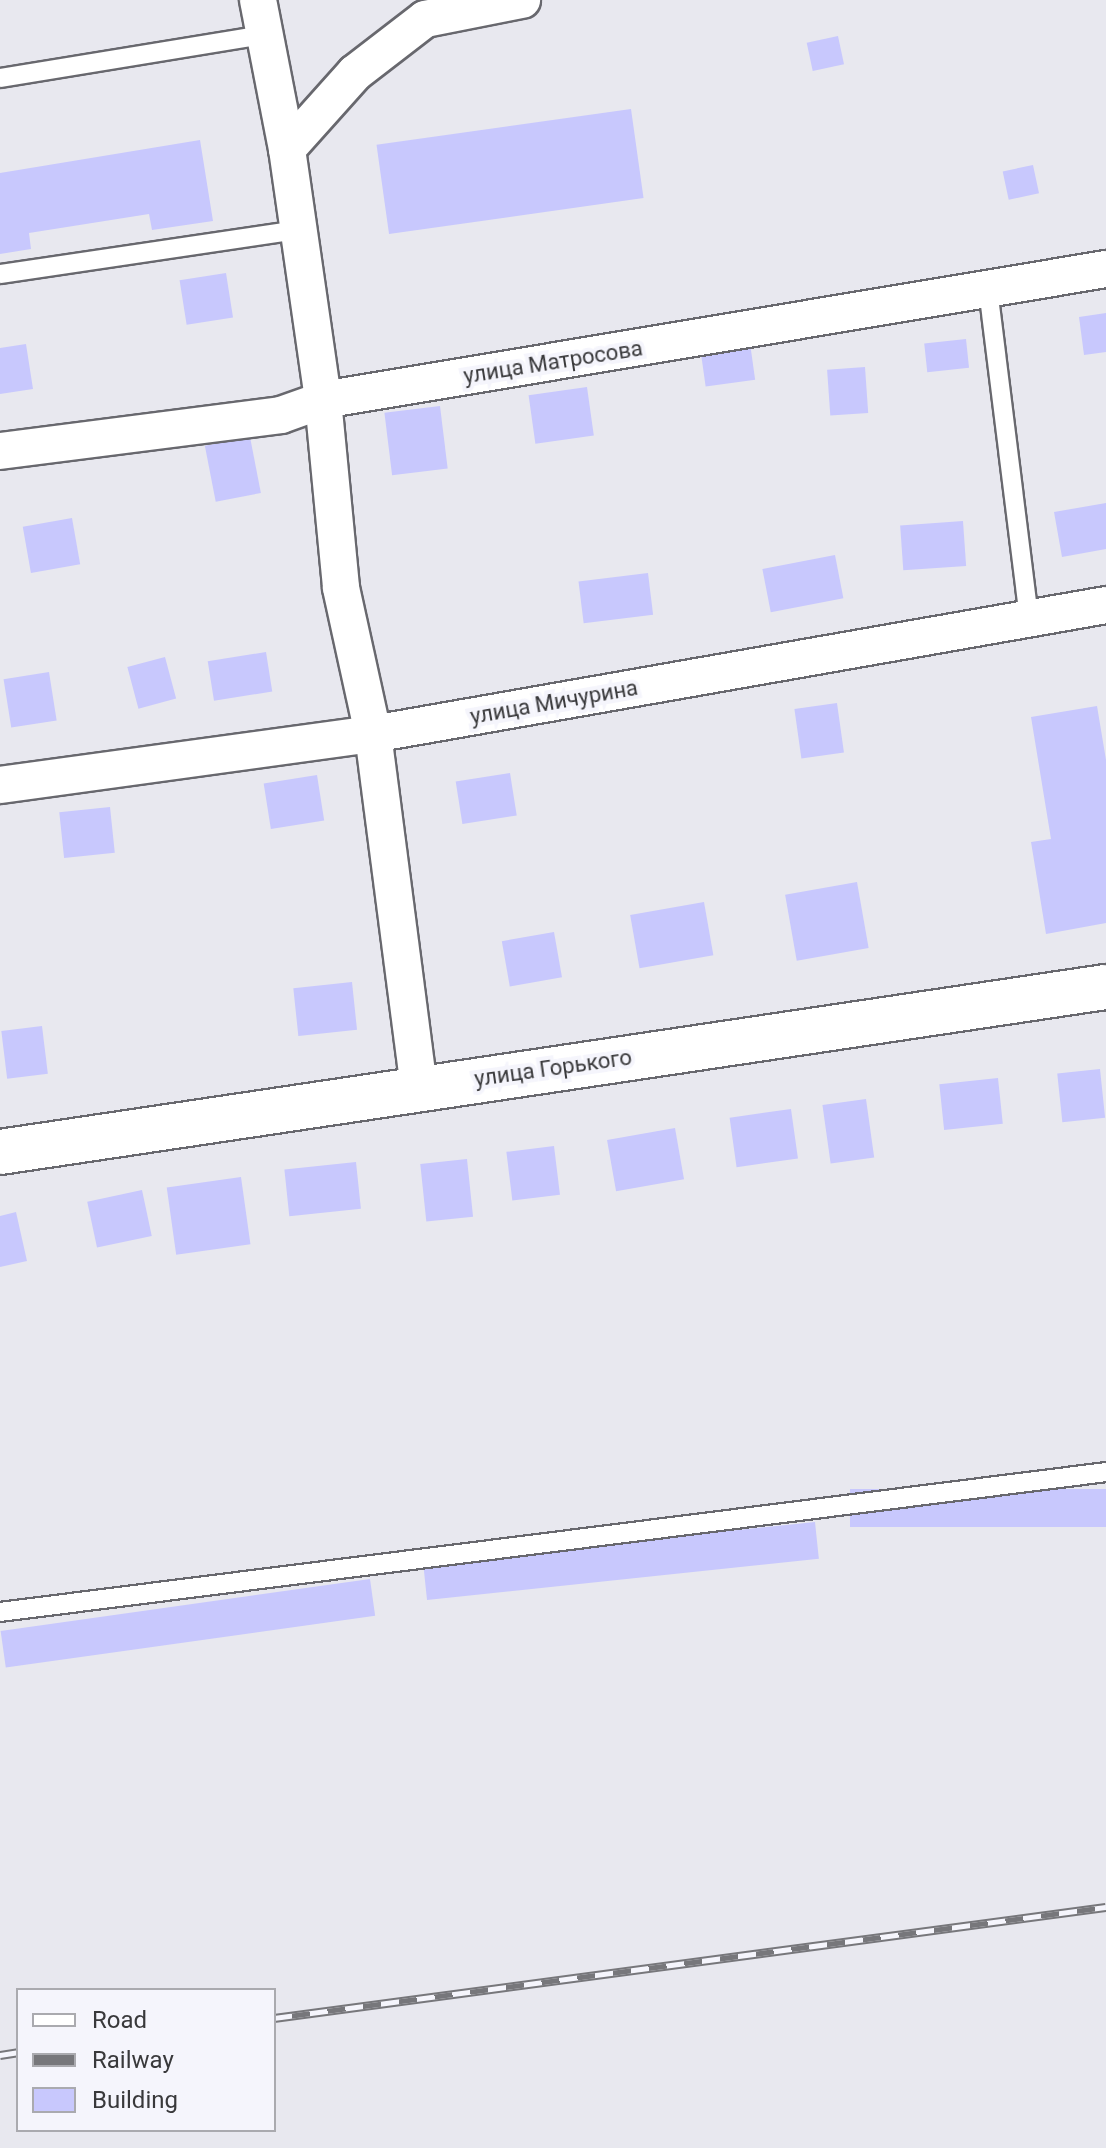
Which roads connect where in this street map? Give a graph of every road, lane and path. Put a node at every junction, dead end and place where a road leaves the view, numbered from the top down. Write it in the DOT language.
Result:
graph roads {
  1 [pos="258,0"];
  2 [pos="522,0"];
  3 [pos="263,35"];
  4 [pos="0,78"];
  5 [pos="287,149"];
  6 [pos="298,230"];
  7 [pos="1106,269"];
  8 [pos="0,274"];
  9 [pos="988,289"];
  10 [pos="323,400"];
  11 [pos="0,451"];
  12 [pos="1106,605"];
  13 [pos="1029,617"];
  14 [pos="373,734"];
  15 [pos="0,785"];
  16 [pos="1106,987"];
  17 [pos="419,1087"];
  18 [pos="0,1152"];
  19 [pos="1106,1472"];
  20 [pos="0,1612"];
  1 -- 3 [label="street"];
  2 -- 5 [label="street"];
  3 -- 4 [label="lane"];
  3 -- 5 [label="street"];
  5 -- 6 [label="street"];
  6 -- 8 [label="lane"];
  6 -- 10 [label="street"];
  7 -- 9 [label="street, улица Матросова"];
  9 -- 10 [label="street, улица Матросова"];
  9 -- 13 [label="lane"];
  10 -- 11 [label="street, улица Матросова"];
  10 -- 14 [label="street"];
  12 -- 13 [label="street, улица Мичурина"];
  13 -- 14 [label="street, улица Мичурина"];
  14 -- 15 [label="street, улица Мичурина"];
  14 -- 17 [label="street"];
  16 -- 17 [label="main road, улица Горького"];
  17 -- 18 [label="main road, улица Горького"];
  19 -- 20 [label="lane"];
}
